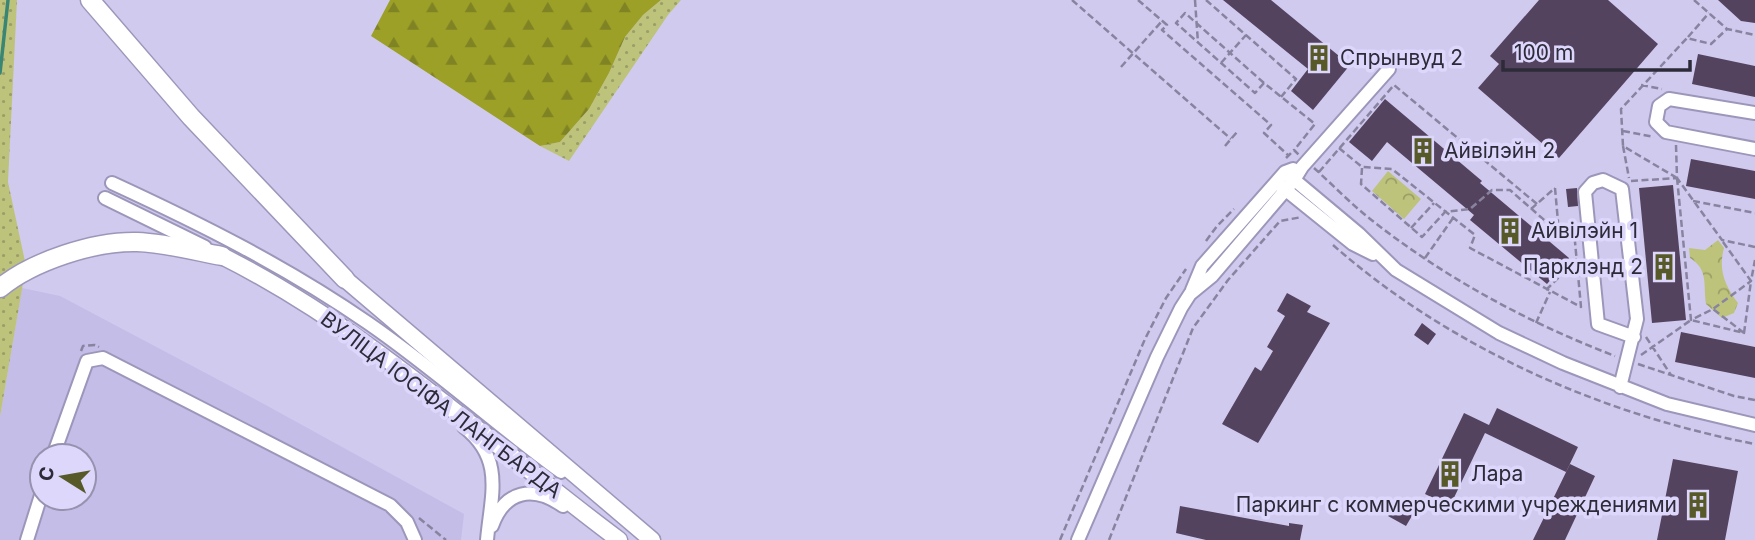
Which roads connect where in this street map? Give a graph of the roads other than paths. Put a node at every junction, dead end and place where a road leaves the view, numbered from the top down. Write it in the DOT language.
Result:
graph roads {
  1 [pos="90,0"];
  2 [pos="1389,69"];
  3 [pos="1755,113"];
  4 [pos="1755,149"];
  5 [pos="1284,178"];
  6 [pos="113,183"];
  7 [pos="105,198"];
  8 [pos="222,256"];
  9 [pos="345,279"];
  10 [pos="0,288"];
  11 [pos="1635,332"];
  12 [pos="1620,387"];
  13 [pos="429,393"];
  14 [pos="1755,425"];
  15 [pos="58,442"];
  16 [pos="36,512"];
  17 [pos="598,525"];
  18 [pos="637,528"];
  19 [pos="27,540"];
  20 [pos="415,540"];
  21 [pos="487,540"];
  22 [pos="619,540"];
  23 [pos="652,540"];
  24 [pos="1079,540"];
  1 -- 9 [label="highway"];
  2 -- 5 [label="street"];
  3 -- 4 [label="street"];
  5 -- 12 [label="street"];
  5 -- 24 [label="street"];
  6 -- 18 [label="street"];
  7 -- 8 [label="street"];
  8 -- 10 [label="highway"];
  8 -- 13 [label="main road, ВУЛІЦА ІОСІФА ЛАНГБАРДА"];
  9 -- 18 [label="main road, ВУЛІЦА ІОСІФА ЛАНГБАРДА"];
  11 -- 11 [label="street"];
  11 -- 12 [label="street"];
  12 -- 14 [label="street"];
  13 -- 17 [label="main road, ВУЛІЦА ІОСІФА ЛАНГБАРДА"];
  13 -- 21 [label="street"];
  15 -- 20 [label="street"];
  16 -- 19 [label="street"];
  17 -- 21 [label="street"];
  17 -- 22 [label="main road, ВУЛІЦА ІОСІФА ЛАНГБАРДА"];
  18 -- 23 [label="main road, ВУЛІЦА ІОСІФА ЛАНГБАРДА"];
}
